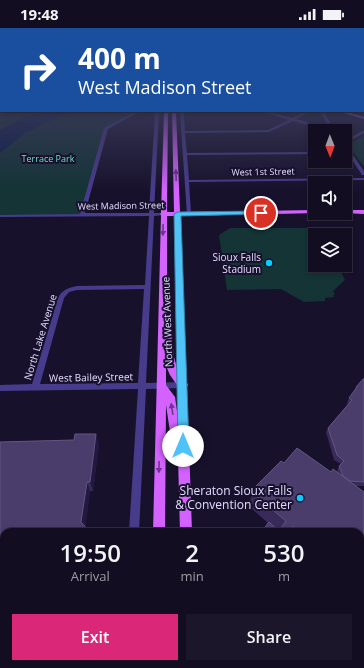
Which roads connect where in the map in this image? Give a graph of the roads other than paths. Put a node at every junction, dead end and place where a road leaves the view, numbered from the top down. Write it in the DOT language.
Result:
graph roads {
  1 [pos="105,132"];
  2 [pos="156,132"];
  3 [pos="165,132"];
  4 [pos="175,132"];
  5 [pos="184,132"];
  6 [pos="195,132"];
  7 [pos="363,132"];
  8 [pos="352,136"];
  9 [pos="355,137"];
  10 [pos="352,139"];
  11 [pos="308,153"];
  12 [pos="185,154"];
  13 [pos="352,158"];
  14 [pos="364,174"];
  15 [pos="364,179"];
  16 [pos="187,181"];
  17 [pos="164,191"];
  18 [pos="308,212"];
  19 [pos="352,212"];
  20 [pos="364,212"];
  21 [pos="163,214"];
  22 [pos="178,214"];
  23 [pos="189,214"];
  24 [pos="82,215"];
  25 [pos="151,215"];
  26 [pos="0,216"];
  27 [pos="179,242"];
  28 [pos="147,287"];
  29 [pos="162,308"];
  30 [pos="183,385"];
  31 [pos="142,386"];
  32 [pos="160,386"];
  33 [pos="0,388"];
  34 [pos="35,388"];
  35 [pos="184,460"];
  36 [pos="134,528"];
  37 [pos="158,528"];
  38 [pos="186,528"];
  1 -- 24 [label="street"];
  2 -- 25 [label="street, North West Avenue"];
  3 -- 17 [label="main road, North West Avenue"];
  22 -- 4 [label="main road, North West Avenue, one-way"];
  5 -- 6 [label="street"];
  5 -- 12 [label="street"];
  7 -- 9 [label="street"];
  8 -- 9 [label="street"];
  9 -- 10 [label="street"];
  11 -- 12 [label="street"];
  12 -- 16 [label="street"];
  13 -- 14 [label="street"];
  15 -- 16 [label="street, West 1st Street"];
  16 -- 23 [label="street"];
  17 -- 21 [label="main road, North West Avenue"];
  17 -- 22 [label="main road"];
  18 -- 23 [label="main road, West Madison Street"];
  19 -- 20 [label="main road"];
  21 -- 22 [label="main road, West Madison Street"];
  21 -- 25 [label="street, West Madison Street"];
  21 -- 27 [label="main road"];
  21 -- 29 [label="main road, North West Avenue, one-way"];
  22 -- 23 [label="main road, West Madison Street"];
  22 -- 27 [label="main road, North West Avenue"];
  24 -- 25 [label="street, West Madison Street"];
  24 -- 26 [label="street, West Madison Street"];
  25 -- 28 [label="street, North West Avenue"];
  27 -- 30 [label="main road, North West Avenue"];
  28 -- 31 [label="street, North West Avenue"];
  28 -- 34 [label="street, North Lake Avenue"];
  29 -- 30 [label="main road"];
  29 -- 32 [label="main road, North West Avenue"];
  30 -- 32 [label="street, West Bailey Street"];
  30 -- 35 [label="main road, North West Avenue"];
  31 -- 32 [label="street, West Bailey Street"];
  31 -- 34 [label="street, West Bailey Street"];
  31 -- 36 [label="street, North West Avenue"];
  35 -- 32 [label="main road, one-way"];
  32 -- 37 [label="main road, North West Avenue, one-way"];
  33 -- 34 [label="street, West Bailey Street"];
  35 -- 38 [label="main road, North West Avenue"];
}
